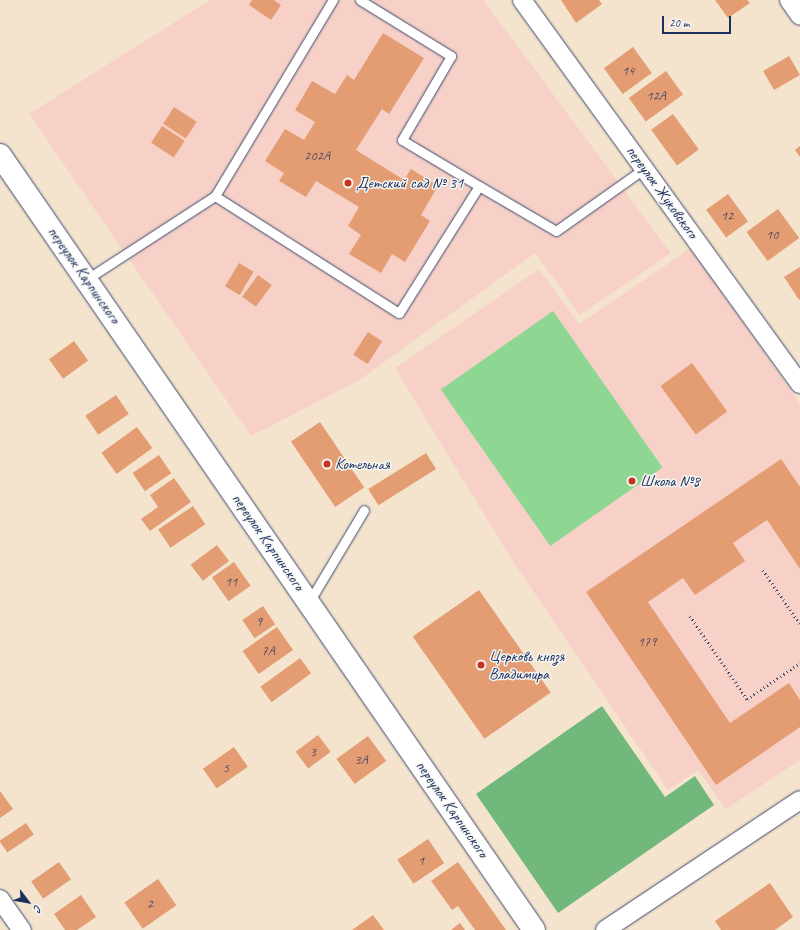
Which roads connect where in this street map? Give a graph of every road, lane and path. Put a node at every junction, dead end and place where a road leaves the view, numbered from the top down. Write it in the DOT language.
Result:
graph roads {
  1 [pos="333,0"];
  2 [pos="360,0"];
  3 [pos="522,0"];
  4 [pos="789,0"];
  5 [pos="800,16"];
  6 [pos="0,156"];
  7 [pos="645,168"];
  8 [pos="479,186"];
  9 [pos="215,196"];
  10 [pos="87,279"];
  11 [pos="800,384"];
  12 [pos="364,510"];
  13 [pos="763,570"];
  14 [pos="309,602"];
  15 [pos="690,616"];
  16 [pos="800,624"];
  17 [pos="800,662"];
  18 [pos="800,800"];
  19 [pos="0,899"];
  20 [pos="22,930"];
  21 [pos="534,930"];
  22 [pos="606,930"];
  1 -- 9 [label="lane"];
  2 -- 8 [label="lane"];
  3 -- 7 [label="street, переулок Жуковского"];
  4 -- 5 [label="street"];
  6 -- 10 [label="street, переулок Карпинского"];
  7 -- 8 [label="lane"];
  7 -- 11 [label="street, переулок Жуковского"];
  8 -- 9 [label="lane"];
  9 -- 10 [label="lane"];
  10 -- 14 [label="street, переулок Карпинского"];
  12 -- 14 [label="lane"];
  13 -- 16 [label="path"];
  14 -- 21 [label="street, переулок Карпинского"];
  15 -- 17 [label="path"];
  18 -- 22 [label="street"];
  19 -- 20 [label="street"];
}
